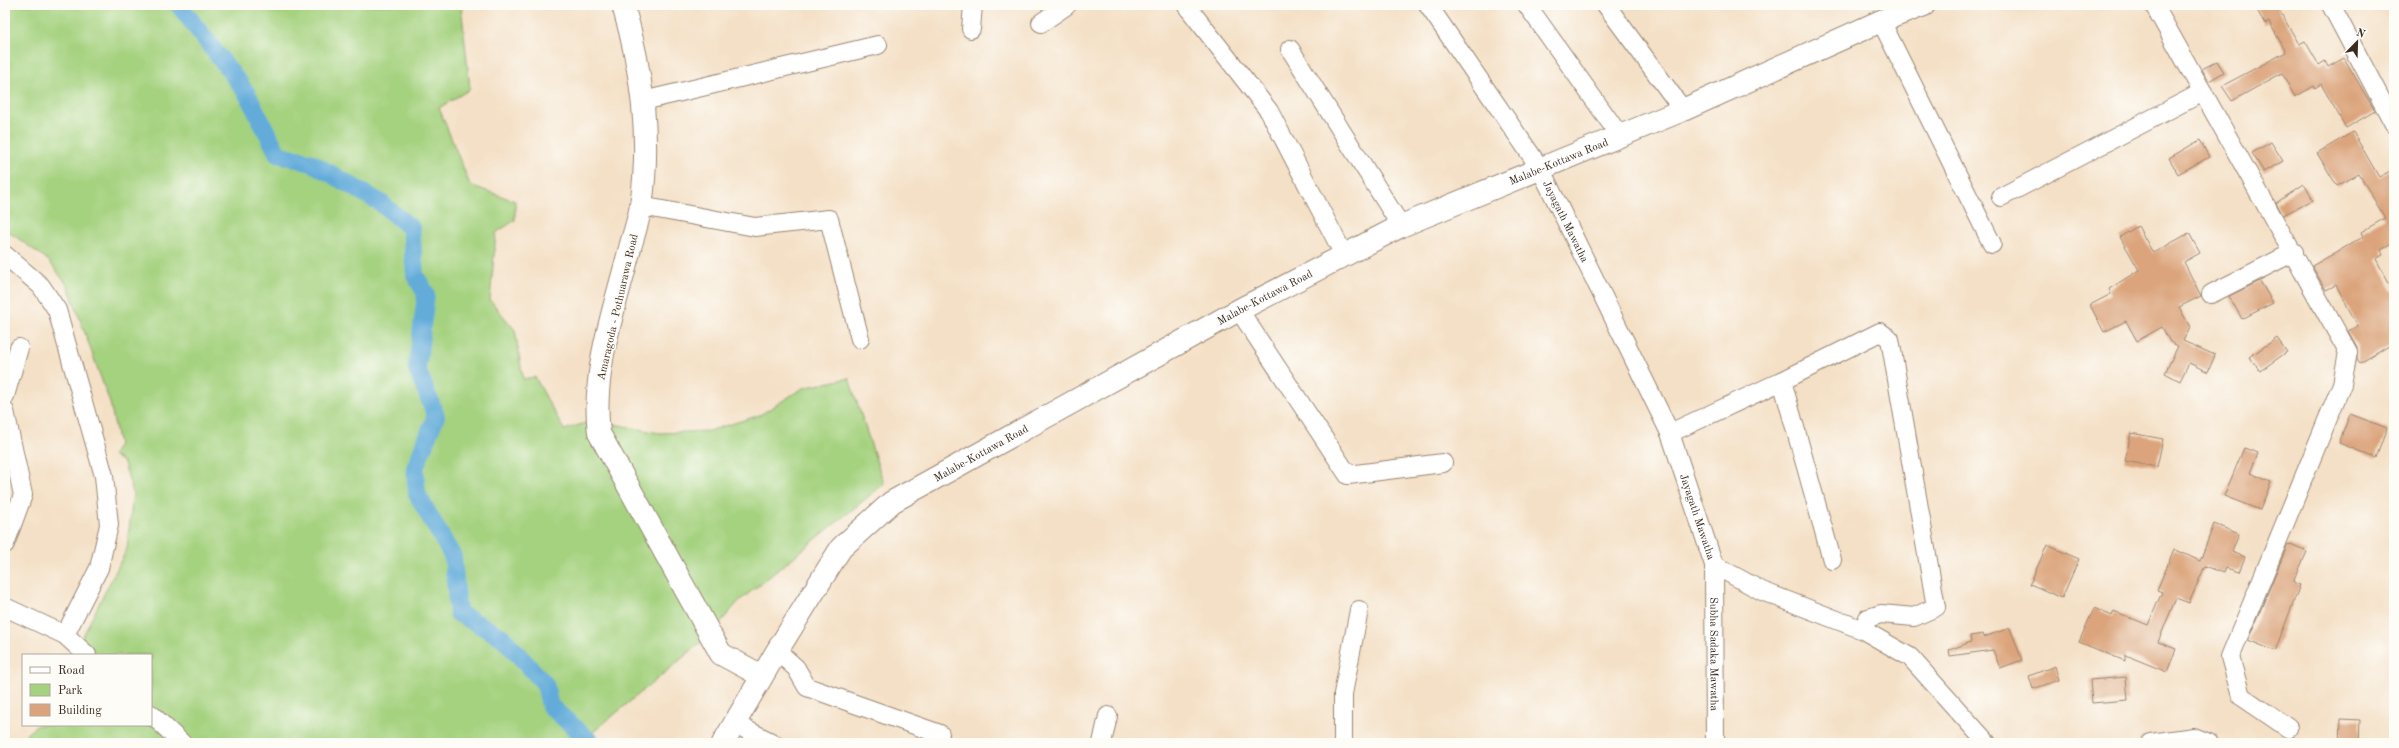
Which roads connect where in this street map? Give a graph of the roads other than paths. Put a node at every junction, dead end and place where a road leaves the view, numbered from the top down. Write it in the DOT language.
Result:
graph roads {
  1 [pos="623,5"];
  2 [pos="973,5"];
  3 [pos="1067,5"];
  4 [pos="1186,5"];
  5 [pos="1428,5"];
  6 [pos="1527,5"];
  7 [pos="1606,5"];
  8 [pos="2154,5"];
  9 [pos="2331,5"];
  10 [pos="1913,7"];
  11 [pos="1881,21"];
  12 [pos="1041,23"];
  13 [pos="971,29"];
  14 [pos="878,44"];
  15 [pos="1290,49"];
  16 [pos="2203,92"];
  17 [pos="643,101"];
  18 [pos="1683,110"];
  19 [pos="2394,124"];
  20 [pos="1620,136"];
  21 [pos="1540,168"];
  22 [pos="2001,197"];
  23 [pos="641,206"];
  24 [pos="1401,226"];
  25 [pos="1992,244"];
  26 [pos="2294,252"];
  27 [pos="5,255"];
  28 [pos="1344,255"];
  29 [pos="2211,294"];
  30 [pos="1239,310"];
  31 [pos="860,339"];
  32 [pos="19,348"];
  33 [pos="1782,381"];
  34 [pos="5,396"];
  35 [pos="5,411"];
  36 [pos="1670,433"];
  37 [pos="1443,463"];
  38 [pos="5,544"];
  39 [pos="1832,560"];
  40 [pos="1714,566"];
  41 [pos="5,607"];
  42 [pos="1359,610"];
  43 [pos="1863,630"];
  44 [pos="66,635"];
  45 [pos="777,651"];
  46 [pos="86,654"];
  47 [pos="762,676"];
  48 [pos="152,715"];
  49 [pos="1108,716"];
  50 [pos="735,724"];
  51 [pos="2288,728"];
  52 [pos="940,734"];
  53 [pos="182,743"];
  54 [pos="723,743"];
  55 [pos="773,743"];
  56 [pos="1102,743"];
  57 [pos="1343,743"];
  58 [pos="1714,743"];
  59 [pos="1987,743"];
  60 [pos="2151,743"];
  61 [pos="2209,743"];
  1 -- 17 [label="main road, Amaragoda - Pothuarawa Road"];
  2 -- 13 [label="street"];
  3 -- 12 [label="street"];
  4 -- 28 [label="street"];
  5 -- 21 [label="street, Jayagath Mawatha"];
  6 -- 20 [label="street"];
  7 -- 18 [label="street"];
  8 -- 16 [label="street"];
  9 -- 19 [label="street"];
  10 -- 11 [label="main road, Malabe-Kottawa Road"];
  11 -- 18 [label="main road, Malabe-Kottawa Road"];
  11 -- 25 [label="street"];
  14 -- 17 [label="street"];
  15 -- 24 [label="street"];
  16 -- 22 [label="street"];
  16 -- 26 [label="street"];
  17 -- 23 [label="main road, Amaragoda - Pothuarawa Road"];
  18 -- 20 [label="main road, Malabe-Kottawa Road"];
  20 -- 21 [label="main road, Malabe-Kottawa Road"];
  21 -- 24 [label="main road, Malabe-Kottawa Road"];
  21 -- 36 [label="street, Jayagath Mawatha"];
  23 -- 31 [label="street"];
  23 -- 47 [label="main road, Amaragoda - Pothuarawa Road"];
  24 -- 28 [label="main road, Malabe-Kottawa Road"];
  26 -- 29 [label="street"];
  26 -- 51 [label="street"];
  27 -- 44 [label="street"];
  28 -- 30 [label="main road, Malabe-Kottawa Road"];
  30 -- 37 [label="street"];
  30 -- 45 [label="main road, Malabe-Kottawa Road"];
  32 -- 34 [label="street"];
  33 -- 36 [label="street"];
  33 -- 39 [label="street"];
  33 -- 43 [label="street"];
  35 -- 38 [label="street"];
  36 -- 40 [label="street, Jayagath Mawatha"];
  40 -- 43 [label="street, Jayagath Mawatha"];
  40 -- 58 [label="street, Subha Sadaka Mawatha"];
  41 -- 44 [label="street"];
  42 -- 57 [label="street"];
  43 -- 59 [label="street, Jayagath Mawatha"];
  44 -- 46 [label="street"];
  45 -- 47 [label="main road, Malabe-Kottawa Road"];
  45 -- 52 [label="street"];
  47 -- 50 [label="main road, Malabe-Kottawa Road"];
  48 -- 53 [label="street"];
  49 -- 56 [label="street"];
  50 -- 54 [label="main road, Malabe-Kottawa Road"];
  50 -- 55 [label="street"];
  60 -- 61 [label="street"];
}
